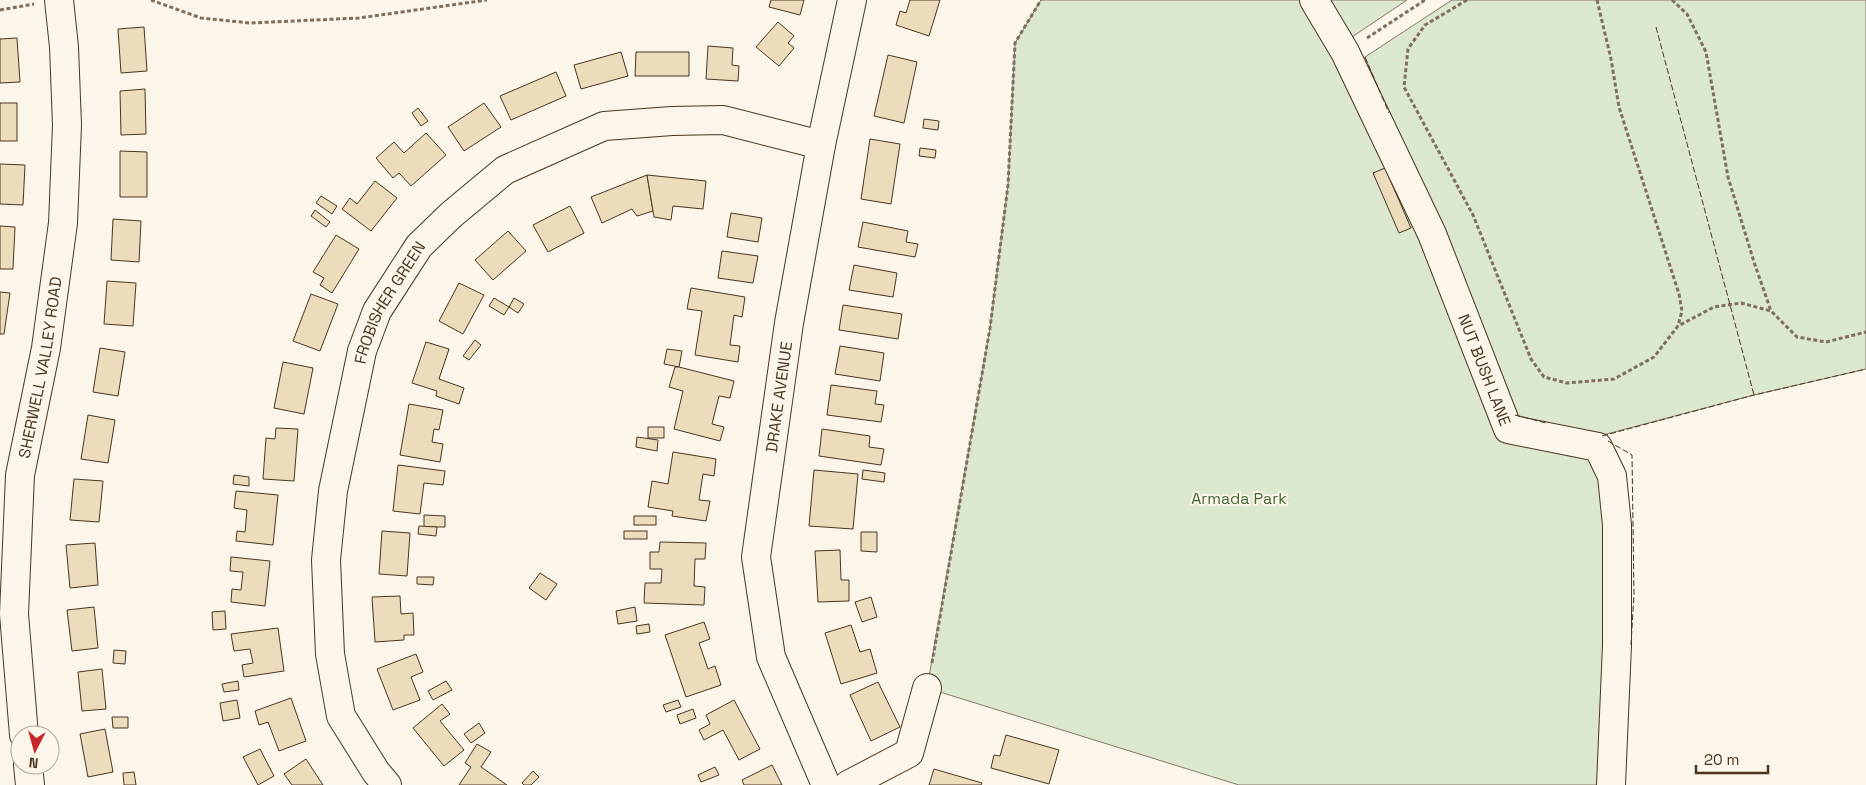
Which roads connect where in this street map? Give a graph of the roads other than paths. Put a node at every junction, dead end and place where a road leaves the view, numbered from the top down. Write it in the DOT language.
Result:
graph roads {
  1 [pos="59,0"];
  2 [pos="852,0"];
  3 [pos="1314,0"];
  4 [pos="821,145"];
  5 [pos="927,688"];
  6 [pos="23,725"];
  7 [pos="388,785"];
  8 [pos="826,785"];
  9 [pos="848,785"];
  10 [pos="1610,785"];
  1 -- 6 [label="street, SHERWELL VALLEY ROAD"];
  2 -- 4 [label="street, DRAKE AVENUE"];
  3 -- 10 [label="street, NUT BUSH LANE"];
  4 -- 7 [label="street, FROBISHER GREEN"];
  4 -- 8 [label="street, DRAKE AVENUE"];
  5 -- 9 [label="street"];
}
